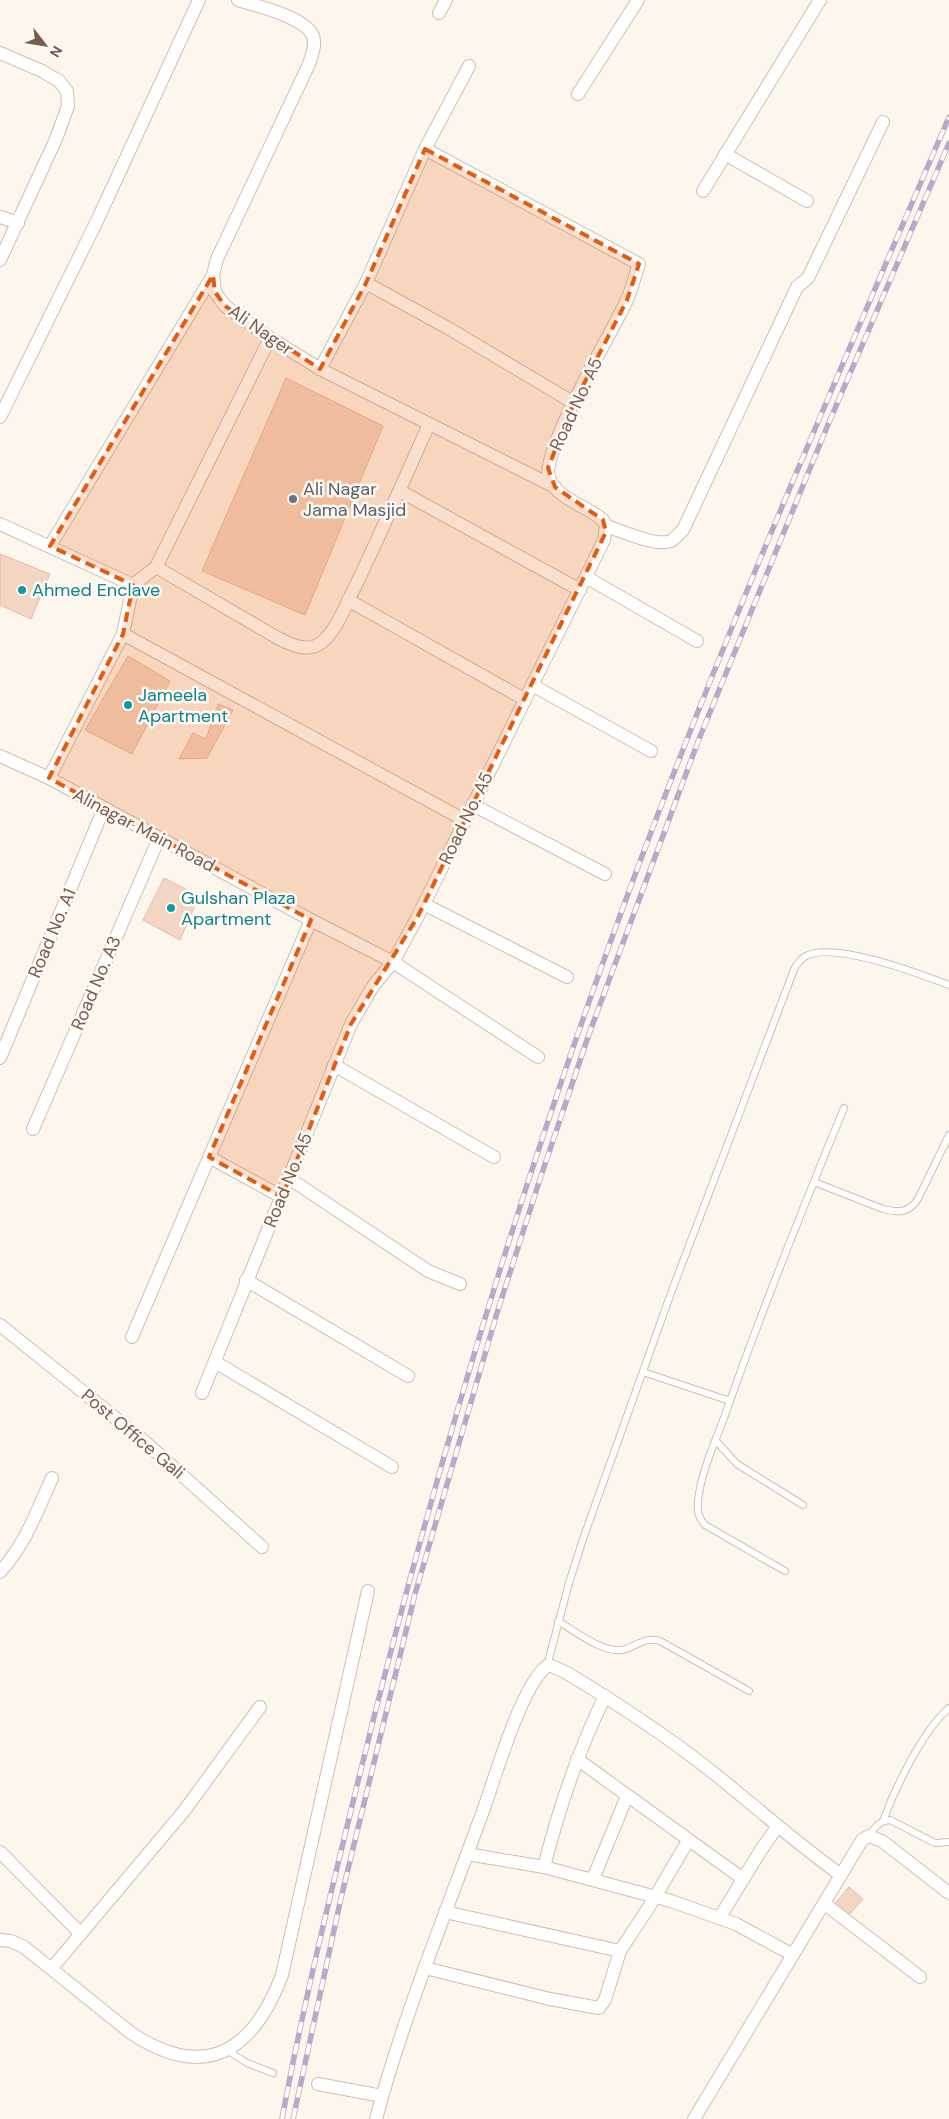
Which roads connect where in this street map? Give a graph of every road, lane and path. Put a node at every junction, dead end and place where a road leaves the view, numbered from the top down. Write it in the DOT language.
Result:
graph roads {
  1 [pos="199,0"];
  2 [pos="238,0"];
  3 [pos="446,0"];
  4 [pos="638,0"];
  5 [pos="820,0"];
  6 [pos="439,13"];
  7 [pos="0,53"];
  8 [pos="468,66"];
  9 [pos="578,94"];
  10 [pos="883,122"];
  11 [pos="425,149"];
  12 [pos="726,154"];
  13 [pos="703,191"];
  14 [pos="807,202"];
  15 [pos="0,217"];
  16 [pos="18,223"];
  17 [pos="0,260"];
  18 [pos="213,275"];
  19 [pos="366,283"];
  20 [pos="270,338"];
  21 [pos="320,370"];
  22 [pos="574,403"];
  23 [pos="0,416"];
  24 [pos="429,424"];
  25 [pos="555,487"];
  26 [pos="400,491"];
  27 [pos="0,524"];
  28 [pos="606,526"];
  29 [pos="50,546"];
  30 [pos="156,567"];
  31 [pos="586,577"];
  32 [pos="133,585"];
  33 [pos="580,590"];
  34 [pos="348,600"];
  35 [pos="124,634"];
  36 [pos="697,641"];
  37 [pos="532,685"];
  38 [pos="524,699"];
  39 [pos="651,750"];
  40 [pos="0,756"];
  41 [pos="49,778"];
  42 [pos="473,805"];
  43 [pos="104,808"];
  44 [pos="466,820"];
  45 [pos="159,838"];
  46 [pos="605,874"];
  47 [pos="424,904"];
  48 [pos="311,920"];
  49 [pos="393,962"];
  50 [pos="567,977"];
  51 [pos="949,985"];
  52 [pos="538,1057"];
  53 [pos="0,1058"];
  54 [pos="334,1064"];
  55 [pos="844,1108"];
  56 [pos="33,1128"];
  57 [pos="949,1135"];
  58 [pos="209,1157"];
  59 [pos="494,1157"];
  60 [pos="290,1179"];
  61 [pos="814,1182"];
  62 [pos="282,1197"];
  63 [pos="246,1280"];
  64 [pos="460,1284"];
  65 [pos="0,1325"];
  66 [pos="132,1337"];
  67 [pos="215,1362"];
  68 [pos="643,1372"];
  69 [pos="408,1376"];
  70 [pos="202,1393"];
  71 [pos="730,1401"];
  72 [pos="716,1442"];
  73 [pos="392,1468"];
  74 [pos="52,1478"];
  75 [pos="803,1505"];
  76 [pos="262,1546"];
  77 [pos="785,1571"];
  78 [pos="0,1572"];
  79 [pos="368,1591"];
  80 [pos="558,1621"];
  81 [pos="546,1666"];
  82 [pos="750,1691"];
  83 [pos="604,1696"];
  84 [pos="260,1707"];
  85 [pos="949,1708"];
  86 [pos="577,1759"];
  87 [pos="627,1796"];
  88 [pos="883,1821"];
  89 [pos="777,1827"];
  90 [pos="869,1836"];
  91 [pos="688,1841"];
  92 [pos="949,1842"];
  93 [pos="0,1852"];
  94 [pos="467,1854"];
  95 [pos="544,1867"];
  96 [pos="841,1875"];
  97 [pos="593,1879"];
  98 [pos="743,1879"];
  99 [pos="949,1893"];
  100 [pos="654,1896"];
  101 [pos="825,1904"];
  102 [pos="445,1912"];
  103 [pos="720,1917"];
  104 [pos="81,1934"];
  105 [pos="0,1940"];
  106 [pos="620,1951"];
  107 [pos="793,1955"];
  108 [pos="52,1968"];
  109 [pos="425,1968"];
  110 [pos="920,1977"];
  111 [pos="227,2050"];
  112 [pos="273,2073"];
  113 [pos="318,2084"];
  114 [pos="382,2096"];
  115 [pos="376,2119"];
  116 [pos="694,2119"];
  1 -- 23 [label="street"];
  2 -- 18 [label="street"];
  3 -- 6 [label="street"];
  4 -- 9 [label="street"];
  5 -- 12 [label="street"];
  7 -- 16 [label="street"];
  8 -- 11 [label="street"];
  10 -- 28 [label="street"];
  11 -- 19 [label="street"];
  11 -- 22 [label="street, Road No. A5"];
  12 -- 13 [label="street"];
  12 -- 14 [label="street"];
  15 -- 16 [label="street"];
  16 -- 17 [label="street"];
  18 -- 20 [label="street, Ali Nager"];
  18 -- 29 [label="street"];
  19 -- 21 [label="street"];
  19 -- 22 [label="street"];
  20 -- 21 [label="street, Ali Nager"];
  20 -- 30 [label="street"];
  21 -- 24 [label="street, Ali Nager"];
  22 -- 25 [label="street, Road No. A5"];
  24 -- 25 [label="street, Ali Nager"];
  24 -- 26 [label="street"];
  25 -- 28 [label="street"];
  26 -- 33 [label="street"];
  26 -- 34 [label="street"];
  27 -- 29 [label="street"];
  28 -- 31 [label="street, Road No. A5"];
  29 -- 32 [label="street"];
  30 -- 32 [label="street"];
  30 -- 34 [label="street"];
  31 -- 33 [label="street, Road No. A5"];
  31 -- 36 [label="street"];
  32 -- 35 [label="street"];
  33 -- 37 [label="street, Road No. A5"];
  34 -- 38 [label="street"];
  35 -- 41 [label="street"];
  35 -- 44 [label="street"];
  37 -- 38 [label="street, Road No. A5"];
  37 -- 39 [label="street"];
  38 -- 42 [label="street, Road No. A5"];
  40 -- 41 [label="street, Alinagar Main Road"];
  41 -- 43 [label="street, Alinagar Main Road"];
  42 -- 44 [label="street, Road No. A5"];
  42 -- 46 [label="street"];
  43 -- 45 [label="street, Alinagar Main Road"];
  43 -- 53 [label="street, Road No. A1"];
  44 -- 47 [label="street, Road No. A5"];
  45 -- 48 [label="street, Alinagar Main Road"];
  45 -- 56 [label="street, Road No. A3"];
  47 -- 49 [label="street, Road No. A5"];
  47 -- 50 [label="street"];
  48 -- 49 [label="street, Alinagar Main Road"];
  48 -- 58 [label="street"];
  49 -- 52 [label="street, Alinagar Main Road"];
  49 -- 54 [label="street, Road No. A5"];
  51 -- 68 [label="lane"];
  54 -- 59 [label="street"];
  54 -- 60 [label="street, Road No. A5"];
  55 -- 61 [label="lane"];
  57 -- 61 [label="lane"];
  58 -- 62 [label="street"];
  58 -- 66 [label="street"];
  60 -- 62 [label="street, Road No. A5"];
  60 -- 64 [label="street"];
  61 -- 71 [label="lane"];
  62 -- 63 [label="street, Road No. A5"];
  63 -- 67 [label="street, Road No. A5"];
  63 -- 69 [label="street"];
  65 -- 76 [label="street, Post Office Gali"];
  67 -- 70 [label="street, Road No. A5"];
  67 -- 73 [label="street"];
  68 -- 71 [label="lane"];
  68 -- 80 [label="lane"];
  71 -- 72 [label="lane"];
  72 -- 75 [label="lane"];
  72 -- 77 [label="lane"];
  74 -- 78 [label="street"];
  79 -- 111 [label="street"];
  80 -- 81 [label="lane"];
  80 -- 82 [label="lane"];
  81 -- 83 [label="street"];
  81 -- 94 [label="street"];
  83 -- 86 [label="street"];
  83 -- 89 [label="street"];
  84 -- 104 [label="street"];
  85 -- 88 [label="lane"];
  86 -- 87 [label="street"];
  86 -- 95 [label="street"];
  87 -- 91 [label="street"];
  87 -- 97 [label="street"];
  88 -- 90 [label="lane"];
  88 -- 92 [label="lane"];
  89 -- 96 [label="street"];
  89 -- 98 [label="street"];
  90 -- 96 [label="street"];
  90 -- 99 [label="street"];
  91 -- 98 [label="street"];
  91 -- 100 [label="street"];
  93 -- 104 [label="street"];
  94 -- 95 [label="street"];
  94 -- 102 [label="street"];
  95 -- 97 [label="street"];
  96 -- 101 [label="street"];
  97 -- 100 [label="street"];
  98 -- 103 [label="street"];
  100 -- 103 [label="street"];
  100 -- 106 [label="street"];
  101 -- 107 [label="street"];
  101 -- 110 [label="street"];
  102 -- 106 [label="street"];
  102 -- 109 [label="street"];
  103 -- 107 [label="street"];
  104 -- 108 [label="street"];
  105 -- 108 [label="street"];
  106 -- 109 [label="street"];
  107 -- 116 [label="street"];
  108 -- 111 [label="street"];
  109 -- 114 [label="street"];
  111 -- 112 [label="lane"];
  113 -- 114 [label="street"];
  114 -- 115 [label="street"];
}
